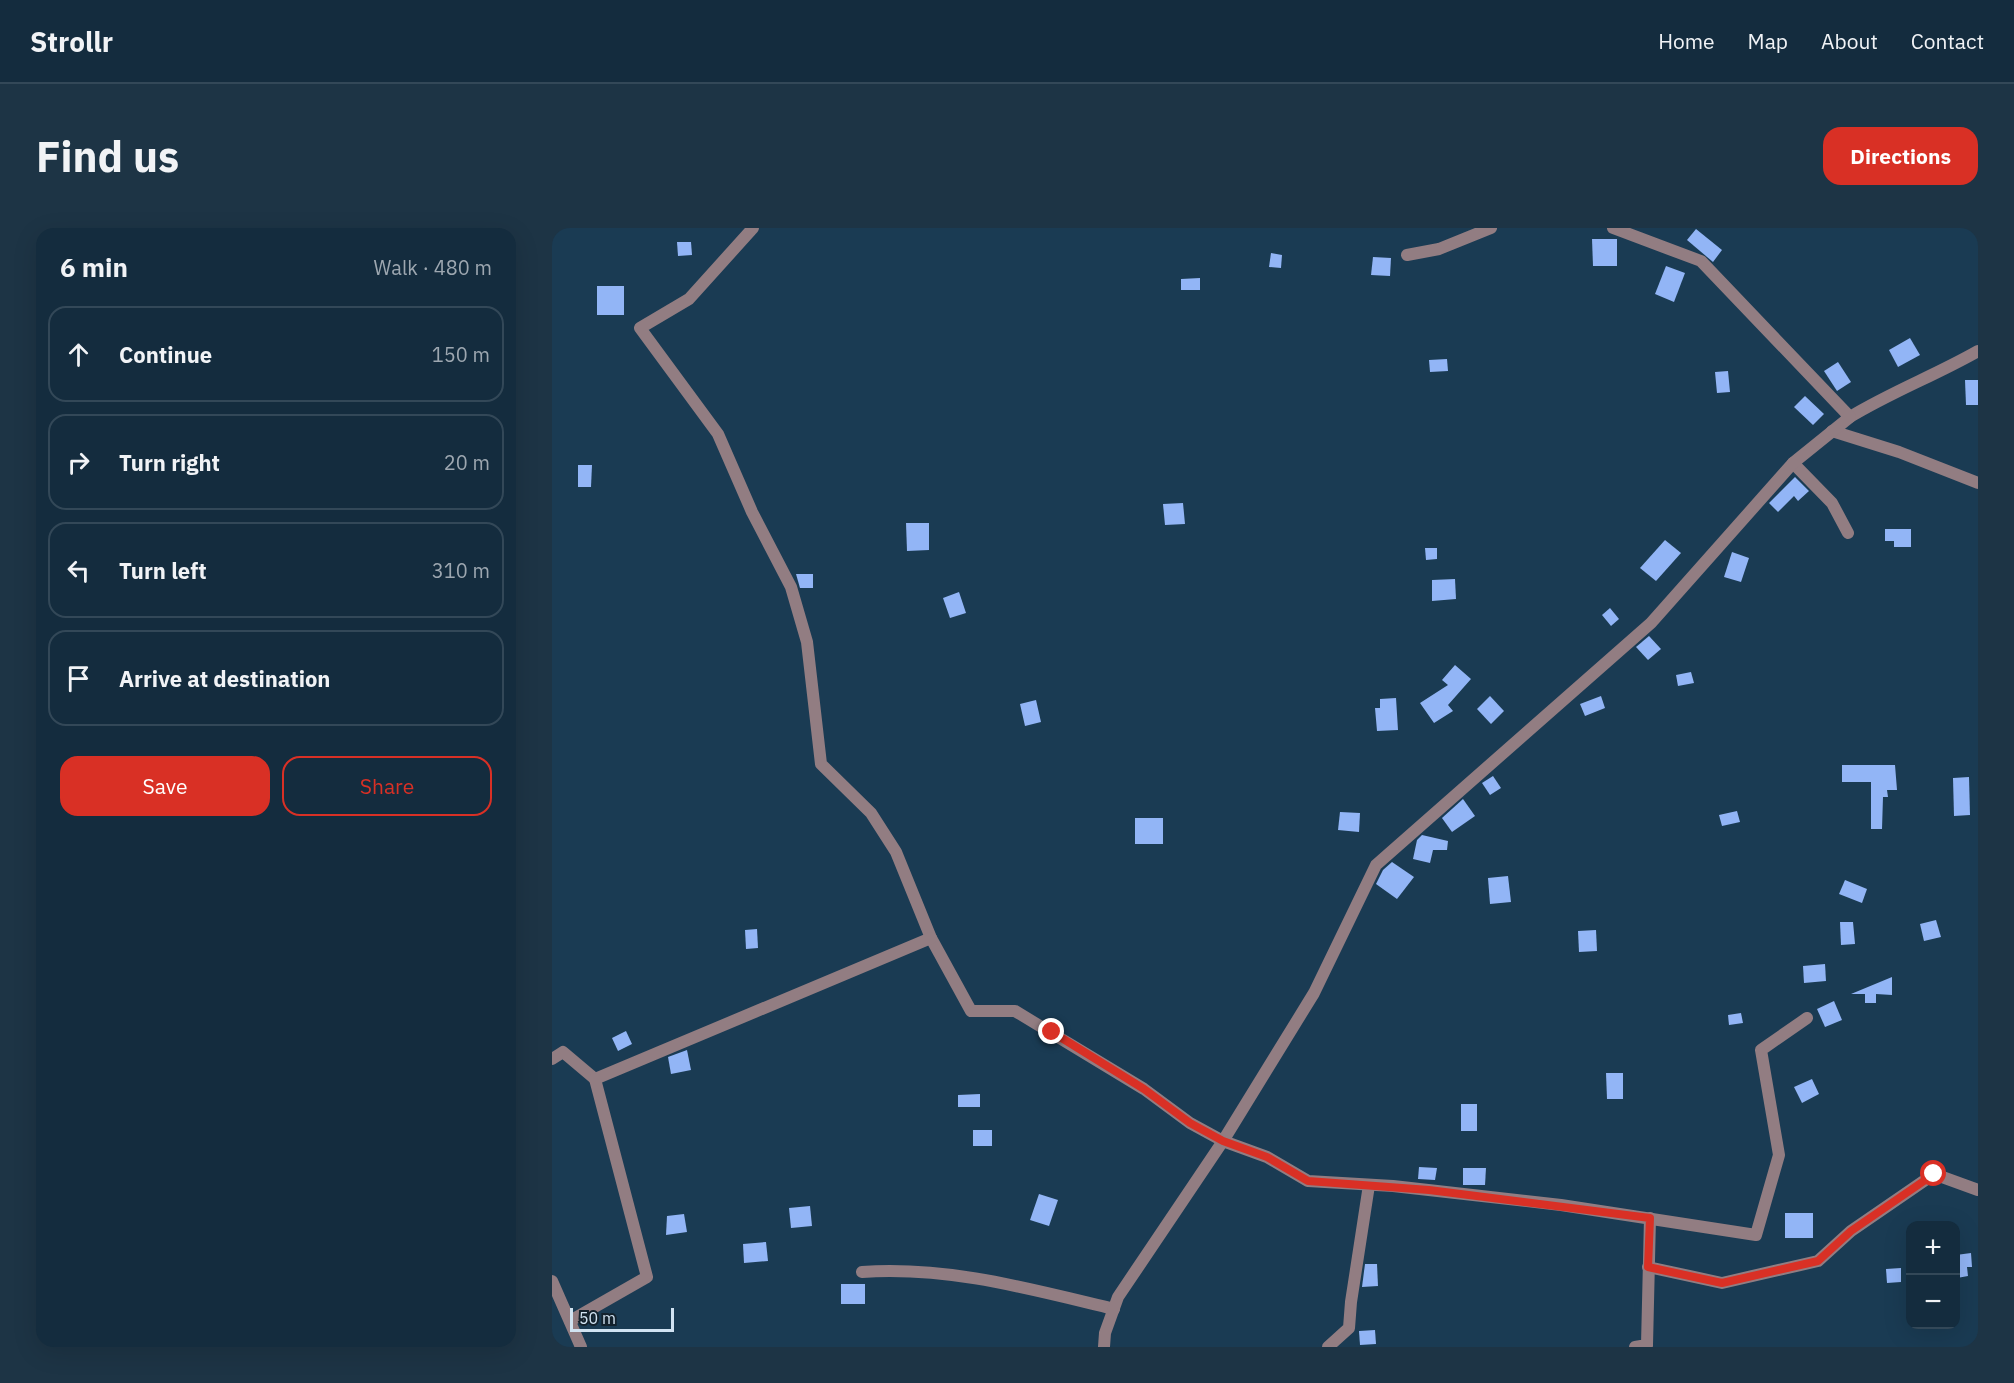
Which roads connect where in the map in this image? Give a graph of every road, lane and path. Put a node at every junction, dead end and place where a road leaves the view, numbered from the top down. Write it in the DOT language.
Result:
graph roads {
  1 [pos="753,228"];
  2 [pos="1491,228"];
  3 [pos="1614,228"];
  4 [pos="1407,255"];
  5 [pos="1978,351"];
  6 [pos="1850,417"];
  7 [pos="1832,431"];
  8 [pos="1793,463"];
  9 [pos="1978,483"];
  10 [pos="1848,533"];
  11 [pos="931,938"];
  12 [pos="1807,1018"];
  13 [pos="552,1059"];
  14 [pos="595,1079"];
  15 [pos="1223,1141"];
  16 [pos="1369,1185"];
  17 [pos="1978,1190"];
  18 [pos="1650,1218"];
  19 [pos="1648,1267"];
  20 [pos="862,1272"];
  21 [pos="552,1281"];
  22 [pos="1114,1309"];
  23 [pos="570,1321"];
  24 [pos="581,1347"];
  25 [pos="1104,1347"];
  26 [pos="1328,1347"];
  27 [pos="1635,1347"];
  1 -- 11 [label="street"];
  2 -- 4 [label="street"];
  3 -- 6 [label="street"];
  5 -- 6 [label="street"];
  6 -- 7 [label="street"];
  7 -- 8 [label="street"];
  7 -- 9 [label="street"];
  8 -- 10 [label="street"];
  8 -- 15 [label="street"];
  11 -- 14 [label="street"];
  11 -- 15 [label="street"];
  12 -- 18 [label="street"];
  13 -- 14 [label="street"];
  14 -- 23 [label="street"];
  15 -- 16 [label="street"];
  15 -- 22 [label="street"];
  16 -- 18 [label="street"];
  16 -- 26 [label="street"];
  17 -- 19 [label="street"];
  18 -- 19 [label="street"];
  19 -- 27 [label="street"];
  20 -- 22 [label="street"];
  21 -- 23 [label="street"];
  22 -- 25 [label="street"];
  23 -- 24 [label="street"];
}
